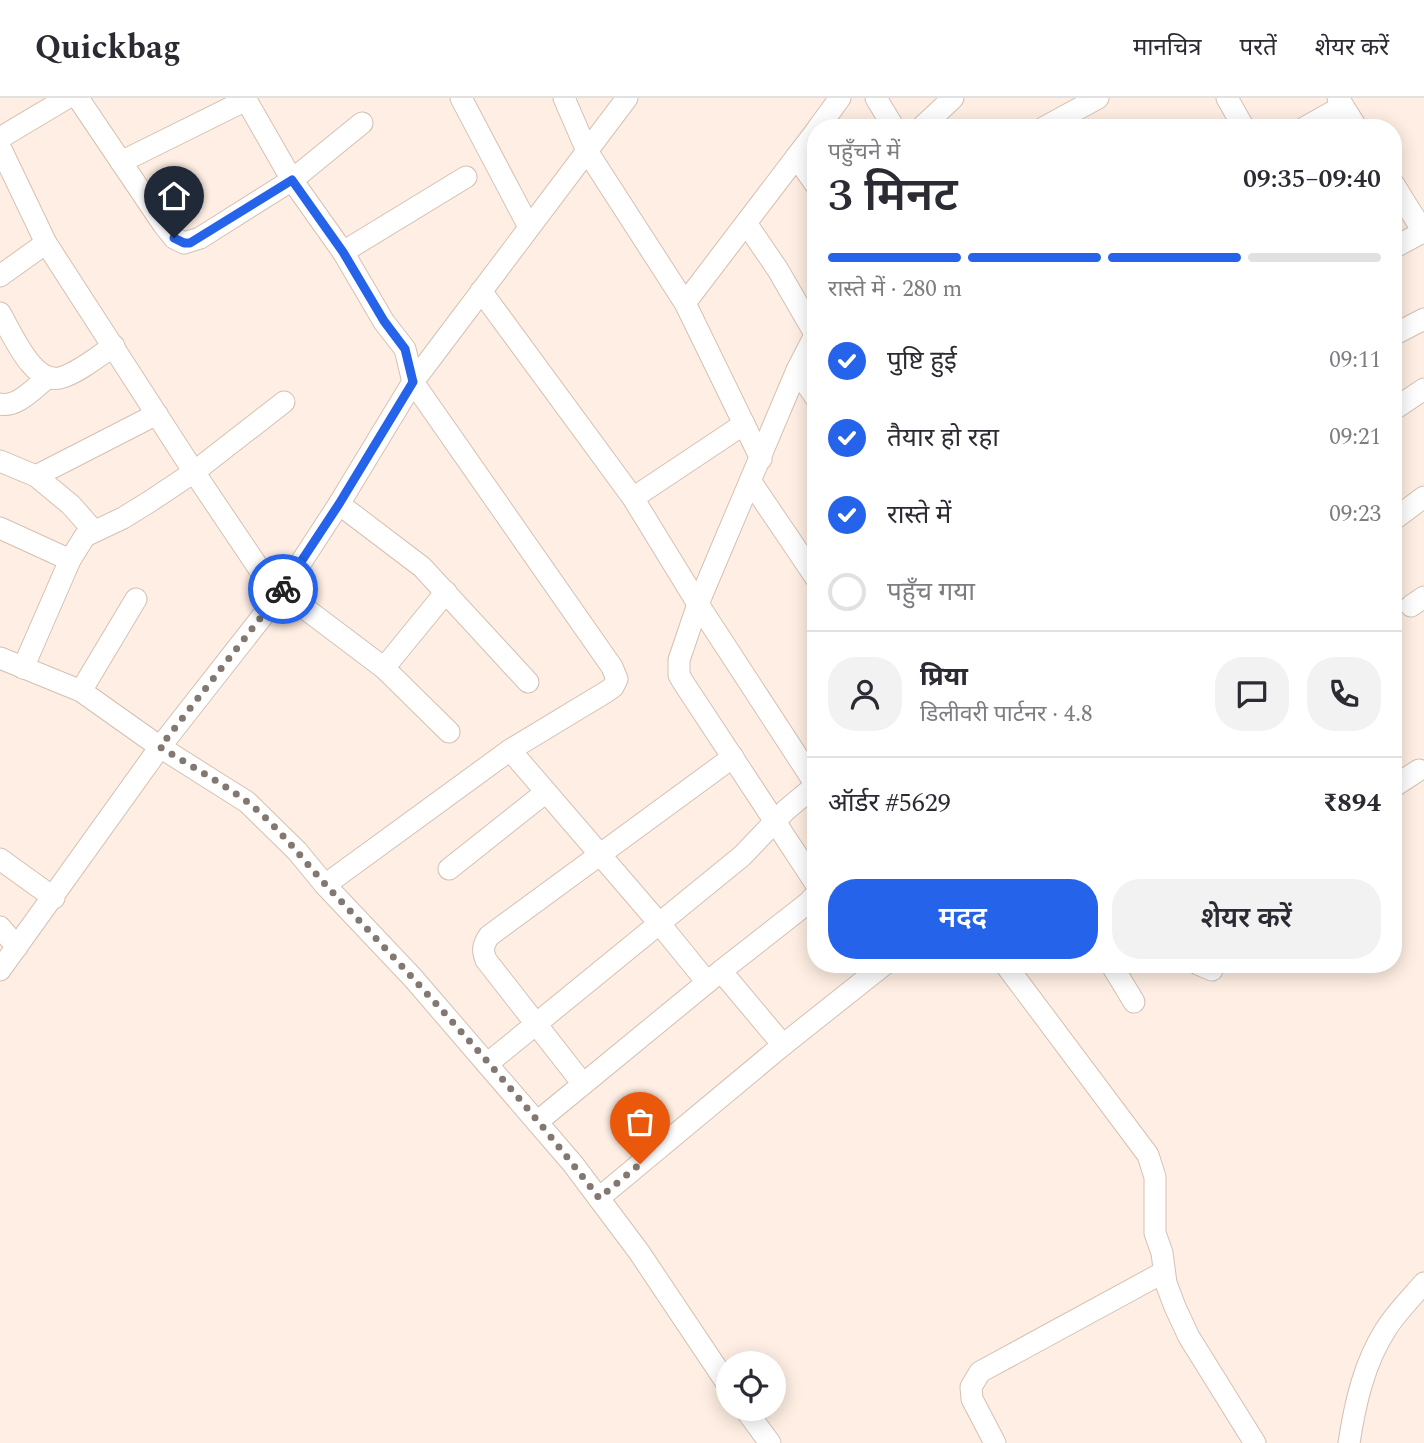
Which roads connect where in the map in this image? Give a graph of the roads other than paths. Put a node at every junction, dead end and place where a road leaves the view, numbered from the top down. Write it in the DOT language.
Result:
graph roads {
  1 [pos="67,98"];
  2 [pos="78,98"];
  3 [pos="461,98"];
  4 [pos="564,98"];
  5 [pos="626,98"];
  6 [pos="840,98"];
  7 [pos="876,98"];
  8 [pos="953,98"];
  9 [pos="1098,98"];
  10 [pos="1227,98"];
  11 [pos="246,99"];
  12 [pos="1340,102"];
  13 [pos="824,119"];
  14 [pos="889,119"];
  15 [pos="930,119"];
  16 [pos="1060,119"];
  17 [pos="1238,119"];
  18 [pos="1316,119"];
  19 [pos="1351,119"];
  20 [pos="362,123"];
  21 [pos="0,138"];
  22 [pos="807,142"];
  23 [pos="0,147"];
  24 [pos="587,151"];
  25 [pos="796,157"];
  26 [pos="121,162"];
  27 [pos="5,170"];
  28 [pos="807,172"];
  29 [pos="466,177"];
  30 [pos="292,180"];
  31 [pos="1402,198"];
  32 [pos="746,223"];
  33 [pos="529,227"];
  34 [pos="1424,233"];
  35 [pos="46,243"];
  36 [pos="1402,244"];
  37 [pos="343,252"];
  38 [pos="0,276"];
  39 [pos="481,291"];
  40 [pos="685,303"];
  41 [pos="0,313"];
  42 [pos="807,319"];
  43 [pos="1424,319"];
  44 [pos="1402,330"];
  45 [pos="114,346"];
  46 [pos="807,349"];
  47 [pos="797,370"];
  48 [pos="46,379"];
  49 [pos="413,382"];
  50 [pos="807,385"];
  51 [pos="1424,389"];
  52 [pos="284,402"];
  53 [pos="0,404"];
  54 [pos="1402,404"];
  55 [pos="157,414"];
  56 [pos="744,424"];
  57 [pos="761,459"];
  58 [pos="0,461"];
  59 [pos="194,472"];
  60 [pos="36,476"];
  61 [pos="751,482"];
  62 [pos="1424,497"];
  63 [pos="633,498"];
  64 [pos="339,504"];
  65 [pos="1402,513"];
  66 [pos="0,528"];
  67 [pos="93,530"];
  68 [pos="70,560"];
  69 [pos="807,565"];
  70 [pos="283,590"];
  71 [pos="446,592"];
  72 [pos="136,599"];
  73 [pos="698,604"];
  74 [pos="0,659"];
  75 [pos="23,668"];
  76 [pos="384,668"];
  77 [pos="528,682"];
  78 [pos="81,691"];
  79 [pos="449,732"];
  80 [pos="160,747"];
  81 [pos="510,750"];
  82 [pos="733,757"];
  83 [pos="1419,770"];
  84 [pos="807,771"];
  85 [pos="1402,781"];
  86 [pos="546,792"];
  87 [pos="807,792"];
  88 [pos="776,822"];
  89 [pos="600,853"];
  90 [pos="0,859"];
  91 [pos="449,869"];
  92 [pos="807,870"];
  93 [pos="325,885"];
  94 [pos="54,898"];
  95 [pos="807,904"];
  96 [pos="659,923"];
  97 [pos="0,927"];
  98 [pos="17,947"];
  99 [pos="0,970"];
  100 [pos="874,973"];
  101 [pos="1012,973"];
  102 [pos="1116,973"];
  103 [pos="714,977"];
  104 [pos="1134,1002"];
  105 [pos="535,1023"];
  106 [pos="783,1045"];
  107 [pos="487,1063"];
  108 [pos="583,1084"];
  109 [pos="537,1122"];
  110 [pos="599,1198"];
  111 [pos="1164,1272"];
  112 [pos="1424,1283"];
  113 [pos="716,1367"];
  114 [pos="753,1421"];
  115 [pos="769,1443"];
  116 [pos="995,1443"];
  117 [pos="1255,1443"];
  118 [pos="1349,1443"];
  1 -- 21 [label="street"];
  2 -- 26 [label="street"];
  3 -- 33 [label="street"];
  4 -- 24 [label="street"];
  5 -- 24 [label="street"];
  6 -- 13 [label="street"];
  7 -- 14 [label="street"];
  8 -- 15 [label="street"];
  9 -- 16 [label="street"];
  10 -- 17 [label="street"];
  11 -- 26 [label="street"];
  11 -- 30 [label="street"];
  12 -- 18 [label="street"];
  12 -- 19 [label="street"];
  20 -- 30 [label="street"];
  22 -- 25 [label="street"];
  23 -- 27 [label="street"];
  24 -- 33 [label="street"];
  24 -- 40 [label="street"];
  25 -- 28 [label="street"];
  25 -- 32 [label="street"];
  26 -- 30 [label="street"];
  27 -- 35 [label="street"];
  29 -- 37 [label="street"];
  30 -- 37 [label="street"];
  31 -- 34 [label="street"];
  32 -- 40 [label="street"];
  32 -- 42 [label="street"];
  33 -- 39 [label="street"];
  34 -- 36 [label="street"];
  35 -- 38 [label="street"];
  35 -- 45 [label="street"];
  37 -- 49 [label="street"];
  39 -- 49 [label="street"];
  39 -- 63 [label="street"];
  40 -- 56 [label="street"];
  41 -- 48 [label="street"];
  43 -- 44 [label="street"];
  45 -- 48 [label="street"];
  45 -- 55 [label="street"];
  46 -- 47 [label="street"];
  47 -- 50 [label="street"];
  47 -- 57 [label="street"];
  48 -- 53 [label="street"];
  49 -- 64 [label="street"];
  49 -- 81 [label="street"];
  51 -- 54 [label="street"];
  52 -- 59 [label="street"];
  55 -- 59 [label="street"];
  55 -- 60 [label="street"];
  56 -- 57 [label="street"];
  56 -- 63 [label="street"];
  57 -- 61 [label="street"];
  58 -- 60 [label="street"];
  59 -- 67 [label="street"];
  59 -- 70 [label="street"];
  60 -- 67 [label="street"];
  61 -- 69 [label="street"];
  61 -- 73 [label="street"];
  62 -- 65 [label="street"];
  63 -- 73 [label="street"];
  64 -- 70 [label="street"];
  64 -- 71 [label="street"];
  66 -- 68 [label="street"];
  67 -- 68 [label="street"];
  68 -- 75 [label="street"];
  70 -- 76 [label="street"];
  70 -- 80 [label="street"];
  71 -- 76 [label="street"];
  71 -- 77 [label="street"];
  72 -- 78 [label="street"];
  73 -- 82 [label="street"];
  73 -- 84 [label="street"];
  74 -- 75 [label="street"];
  75 -- 78 [label="street"];
  76 -- 79 [label="street"];
  78 -- 80 [label="street"];
  80 -- 93 [label="street"];
  80 -- 94 [label="street"];
  81 -- 86 [label="street"];
  81 -- 93 [label="street"];
  82 -- 88 [label="street"];
  82 -- 89 [label="street"];
  83 -- 85 [label="street"];
  86 -- 89 [label="street"];
  86 -- 91 [label="street"];
  87 -- 88 [label="street"];
  88 -- 92 [label="street"];
  88 -- 96 [label="street"];
  89 -- 96 [label="street"];
  89 -- 105 [label="street"];
  90 -- 94 [label="street"];
  93 -- 107 [label="street"];
  94 -- 98 [label="street"];
  95 -- 103 [label="street"];
  96 -- 103 [label="street"];
  96 -- 105 [label="street"];
  97 -- 98 [label="street"];
  98 -- 99 [label="street"];
  100 -- 106 [label="street"];
  101 -- 111 [label="street"];
  102 -- 104 [label="street"];
  103 -- 106 [label="street"];
  103 -- 108 [label="street"];
  105 -- 107 [label="street"];
  105 -- 108 [label="street"];
  106 -- 110 [label="street"];
  107 -- 109 [label="street"];
  108 -- 109 [label="street"];
  109 -- 110 [label="street"];
  110 -- 113 [label="street"];
  111 -- 116 [label="street"];
  111 -- 117 [label="street"];
  112 -- 118 [label="street"];
  114 -- 115 [label="street"];
}
